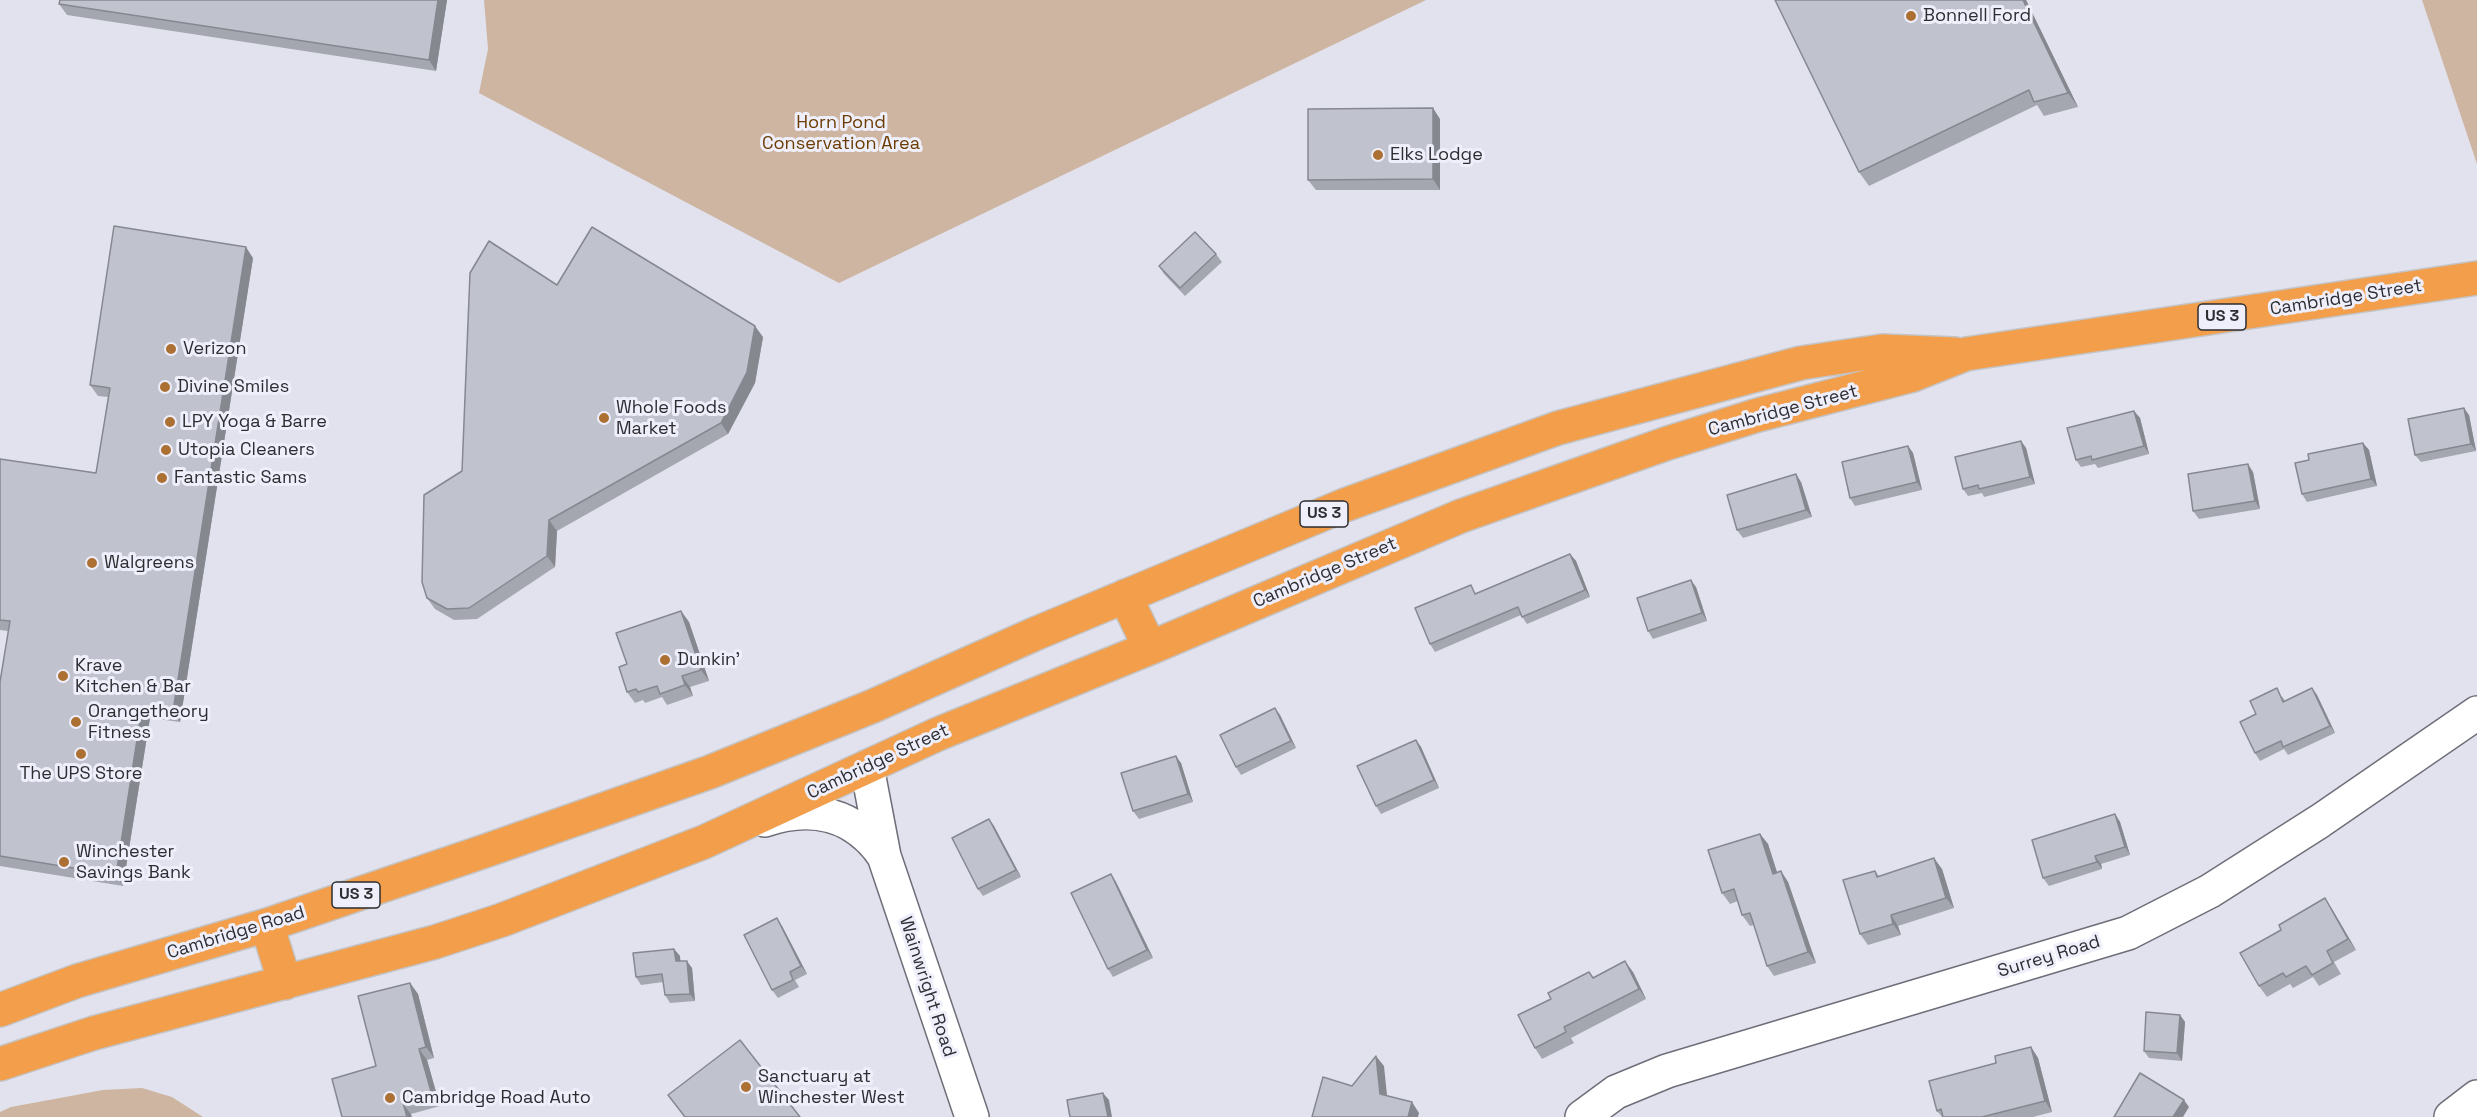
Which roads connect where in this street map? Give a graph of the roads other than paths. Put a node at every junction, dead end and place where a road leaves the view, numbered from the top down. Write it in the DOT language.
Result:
graph roads {
  1 [pos="2477,278"];
  2 [pos="1966,354"];
  3 [pos="1125,596"];
  4 [pos="1150,648"];
  5 [pos="2477,713"];
  6 [pos="867,767"];
  7 [pos="710,772"];
  8 [pos="704,842"];
  9 [pos="884,856"];
  10 [pos="267,925"];
  11 [pos="285,983"];
  12 [pos="0,1010"];
  13 [pos="0,1064"];
  14 [pos="2477,1097"];
  15 [pos="972,1117"];
  16 [pos="1582,1117"];
  17 [pos="2451,1117"];
  1 -- 2 [label="highway, Cambridge Street / US 3"];
  2 -- 3 [label="highway, Cambridge Street / US 3"];
  2 -- 4 [label="highway, Cambridge Street / US 3"];
  3 -- 4 [label="highway"];
  3 -- 7 [label="highway, Cambridge Street / US 3"];
  4 -- 6 [label="highway, Cambridge Street / US 3"];
  5 -- 16 [label="street, Surrey Road"];
  6 -- 8 [label="highway, Cambridge Street / US 3"];
  6 -- 9 [label="street, Wainwright Road"];
  7 -- 10 [label="highway, Cambridge Road / US 3"];
  8 -- 9 [label="street, Wainwright Road"];
  8 -- 11 [label="highway, US 3"];
  9 -- 15 [label="street, Wainwright Road"];
  10 -- 11 [label="highway"];
  10 -- 12 [label="highway, Cambridge Road / US 3"];
  11 -- 13 [label="highway, US 3"];
  14 -- 17 [label="street"];
}
